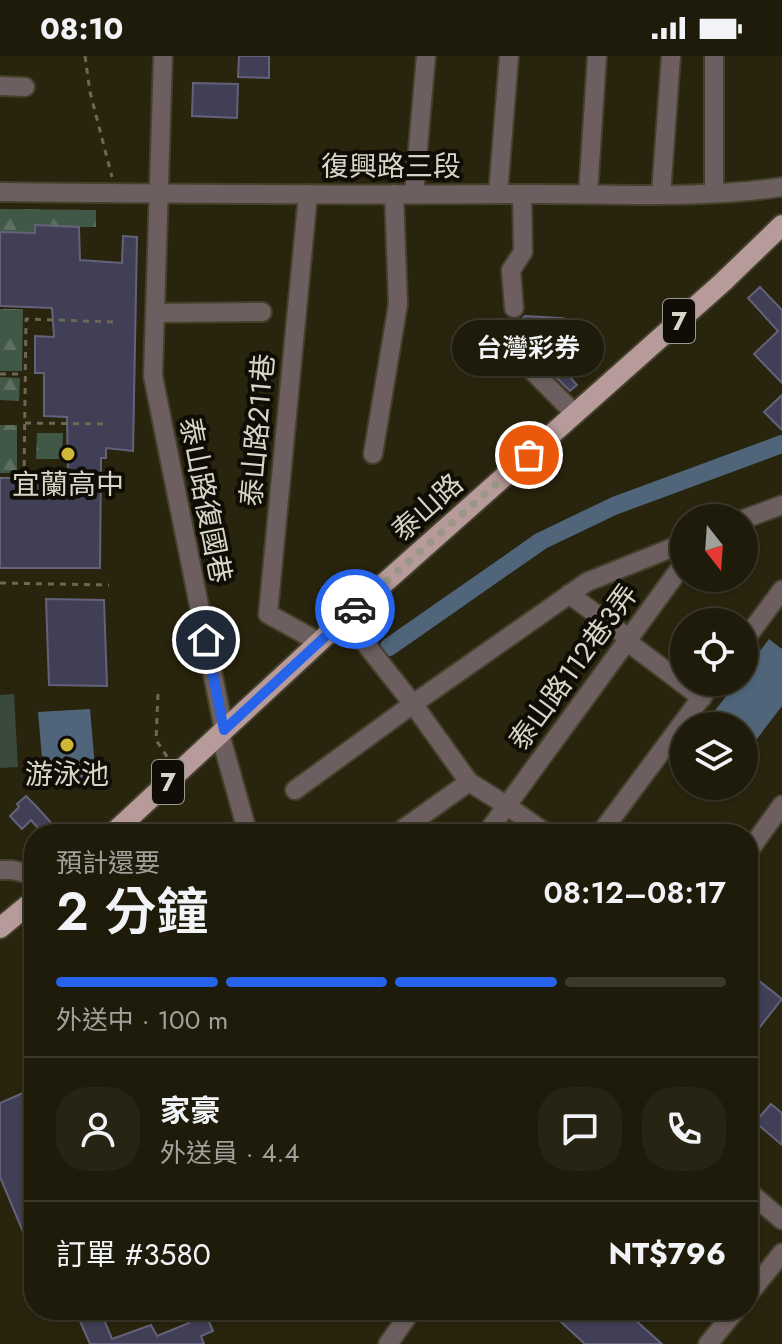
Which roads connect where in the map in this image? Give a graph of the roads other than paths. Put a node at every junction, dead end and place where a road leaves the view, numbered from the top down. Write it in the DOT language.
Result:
graph roads {
  1 [pos="163,56"];
  2 [pos="426,56"];
  3 [pos="509,56"];
  4 [pos="597,56"];
  5 [pos="671,56"];
  6 [pos="714,56"];
  7 [pos="0,86"];
  8 [pos="25,87"];
  9 [pos="782,187"];
  10 [pos="0,192"];
  11 [pos="714,193"];
  12 [pos="159,194"];
  13 [pos="308,194"];
  14 [pos="394,194"];
  15 [pos="414,194"];
  16 [pos="498,194"];
  17 [pos="522,194"];
  18 [pos="588,194"];
  19 [pos="661,194"];
  20 [pos="782,225"];
  21 [pos="514,308"];
  22 [pos="262,312"];
  23 [pos="157,313"];
  24 [pos="503,341"];
  25 [pos="575,414"];
  26 [pos="373,454"];
  27 [pos="782,505"];
  28 [pos="758,514"];
  29 [pos="670,549"];
  30 [pos="670,582"];
  31 [pos="782,590"];
  32 [pos="569,594"];
  33 [pos="345,618"];
  34 [pos="758,622"];
  35 [pos="628,640"];
  36 [pos="319,642"];
  37 [pos="702,698"];
  38 [pos="413,704"];
  39 [pos="222,732"];
  40 [pos="469,782"];
  41 [pos="295,790"];
  42 [pos="506,805"];
  43 [pos="782,805"];
  44 [pos="123,824"];
  45 [pos="245,824"];
  46 [pos="410,824"];
  47 [pos="493,824"];
  48 [pos="533,824"];
  49 [pos="608,824"];
  50 [pos="758,838"];
  51 [pos="0,870"];
  52 [pos="24,873"];
  53 [pos="24,908"];
  54 [pos="0,928"];
  55 [pos="758,1200"];
  56 [pos="782,1220"];
  57 [pos="782,1253"];
  58 [pos="758,1283"];
  59 [pos="405,1320"];
  60 [pos="728,1320"];
  61 [pos="388,1344"];
  62 [pos="708,1344"];
  1 -- 12 [label="street, 泰山路復國巷"];
  2 -- 15 [label="street"];
  3 -- 16 [label="street"];
  4 -- 18 [label="street"];
  5 -- 19 [label="street"];
  6 -- 11 [label="street"];
  7 -- 8 [label="street"];
  9 -- 11 [label="street, 復興路三段"];
  10 -- 12 [label="street, 復興路三段"];
  11 -- 19 [label="street, 復興路三段"];
  12 -- 13 [label="street, 復興路三段"];
  12 -- 23 [label="street, 泰山路復國巷"];
  13 -- 14 [label="street, 復興路三段"];
  13 -- 36 [label="street, 泰山路211巷"];
  14 -- 15 [label="street, 復興路三段"];
  14 -- 26 [label="street"];
  15 -- 16 [label="street, 復興路三段"];
  16 -- 17 [label="street, 復興路三段"];
  17 -- 18 [label="street, 復興路三段"];
  17 -- 21 [label="street"];
  18 -- 19 [label="street, 復興路三段"];
  20 -- 25 [label="main road, 泰山路 / 7"];
  22 -- 23 [label="street"];
  23 -- 39 [label="street, 泰山路復國巷"];
  24 -- 25 [label="street"];
  25 -- 33 [label="main road, 泰山路 / 7"];
  27 -- 28 [label="street"];
  29 -- 32 [label="street"];
  30 -- 35 [label="street, 泰山路112巷3弄"];
  31 -- 34 [label="street"];
  32 -- 35 [label="street"];
  32 -- 38 [label="street"];
  33 -- 36 [label="main road, 泰山路 / 7"];
  33 -- 38 [label="street"];
  35 -- 37 [label="street"];
  35 -- 42 [label="street, 泰山路112巷3弄"];
  36 -- 39 [label="main road, 泰山路 / 7"];
  37 -- 49 [label="street"];
  38 -- 40 [label="street"];
  38 -- 41 [label="street"];
  39 -- 44 [label="main road, 泰山路 / 7"];
  39 -- 45 [label="street, 泰山路復國巷"];
  40 -- 42 [label="street"];
  40 -- 46 [label="street"];
  42 -- 47 [label="street, 泰山路112巷3弄"];
  42 -- 48 [label="street"];
  43 -- 50 [label="street"];
  51 -- 52 [label="street"];
  53 -- 54 [label="main road"];
  55 -- 56 [label="street"];
  57 -- 58 [label="street"];
  59 -- 61 [label="street"];
  60 -- 62 [label="street"];
}
